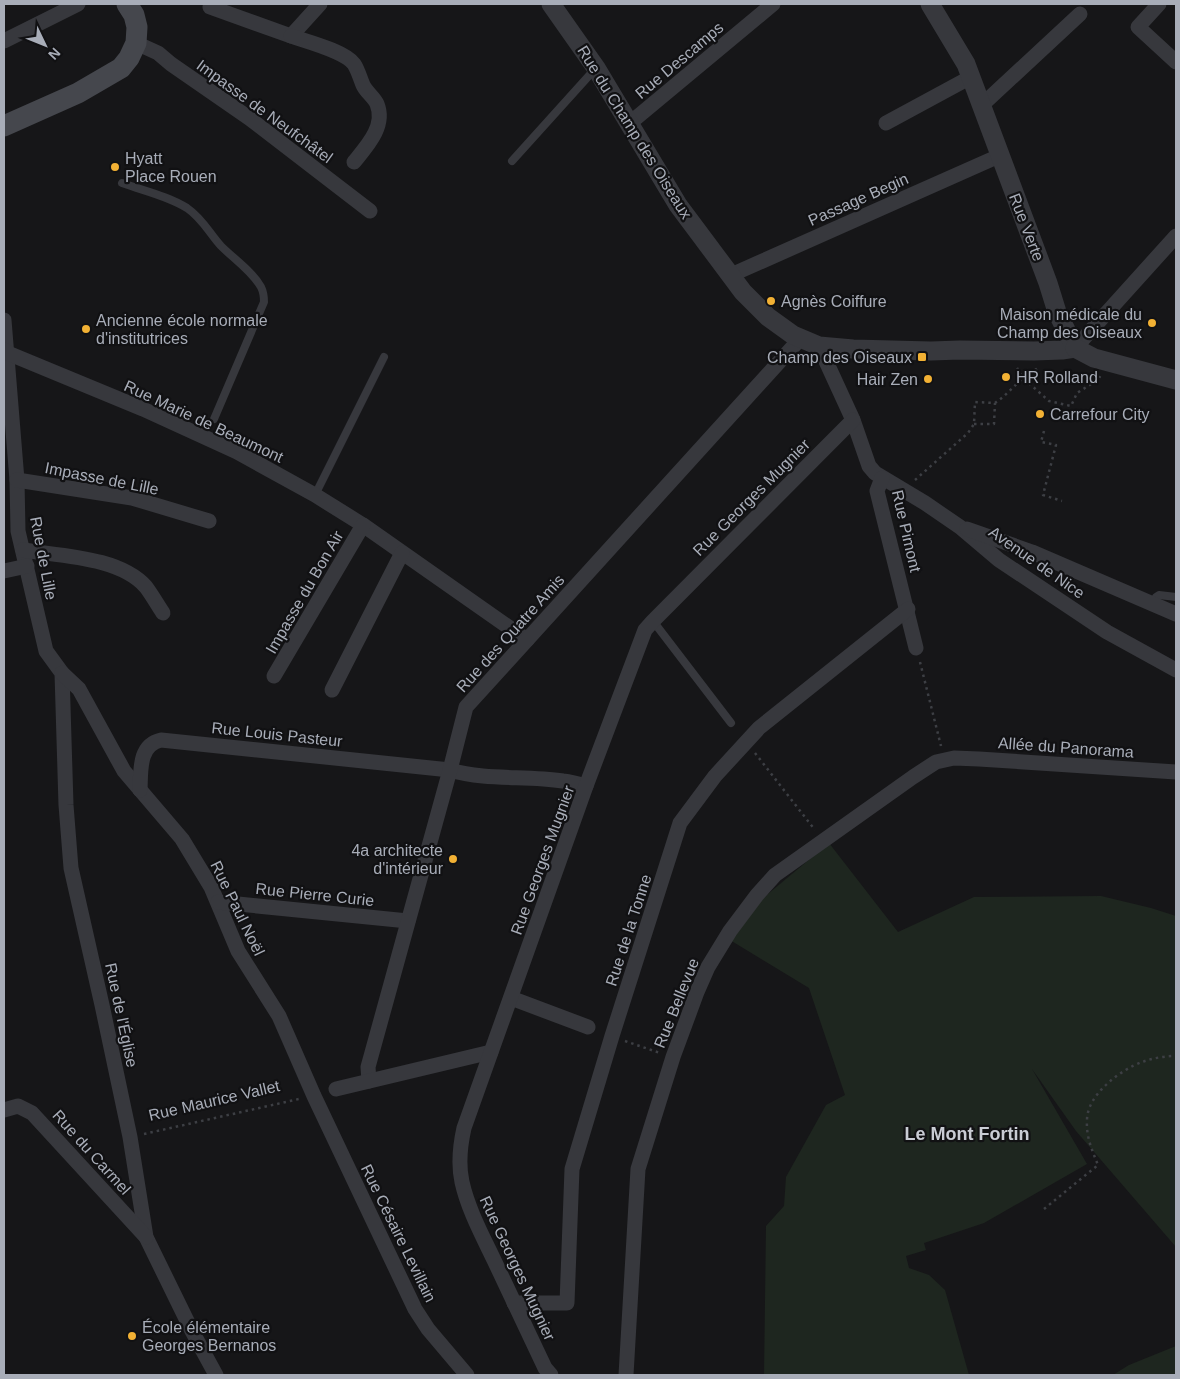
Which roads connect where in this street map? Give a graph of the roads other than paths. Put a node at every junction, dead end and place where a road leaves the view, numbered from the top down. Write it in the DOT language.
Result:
graph roads {
  1 [pos="78,4"];
  2 [pos="128,4"];
  3 [pos="320,4"];
  4 [pos="551,4"];
  5 [pos="773,4"];
  6 [pos="930,4"];
  7 [pos="1159,4"];
  8 [pos="210,7"];
  9 [pos="1080,14"];
  10 [pos="290,36"];
  11 [pos="4,41"];
  12 [pos="136,43"];
  13 [pos="1176,62"];
  14 [pos="596,68"];
  15 [pos="971,77"];
  16 [pos="982,105"];
  17 [pos="630,123"];
  18 [pos="886,124"];
  19 [pos="4,126"];
  20 [pos="999,156"];
  21 [pos="512,161"];
  22 [pos="354,162"];
  23 [pos="122,183"];
  24 [pos="370,211"];
  25 [pos="1176,236"];
  26 [pos="731,275"];
  27 [pos="4,320"];
  28 [pos="800,339"];
  29 [pos="819,346"];
  30 [pos="1076,348"];
  31 [pos="5,352"];
  32 [pos="384,357"];
  33 [pos="1176,380"];
  34 [pos="214,419"];
  35 [pos="853,420"];
  36 [pos="882,478"];
  37 [pos="17,480"];
  38 [pos="315,495"];
  39 [pos="210,521"];
  40 [pos="363,526"];
  41 [pos="960,527"];
  42 [pos="23,550"];
  43 [pos="402,553"];
  44 [pos="27,566"];
  45 [pos="4,571"];
  46 [pos="1176,597"];
  47 [pos="1152,604"];
  48 [pos="908,609"];
  49 [pos="163,612"];
  50 [pos="1176,614"];
  51 [pos="653,621"];
  52 [pos="527,640"];
  53 [pos="916,648"];
  54 [pos="1176,670"];
  55 [pos="62,674"];
  56 [pos="274,676"];
  57 [pos="332,690"];
  58 [pos="731,722"];
  59 [pos="949,759"];
  60 [pos="450,770"];
  61 [pos="1176,772"];
  62 [pos="586,786"];
  63 [pos="140,790"];
  64 [pos="218,902"];
  65 [pos="408,921"];
  66 [pos="511,998"];
  67 [pos="588,1027"];
  68 [pos="491,1052"];
  69 [pos="369,1081"];
  70 [pos="336,1089"];
  71 [pos="310,1096"];
  72 [pos="4,1110"];
  73 [pos="146,1238"];
  74 [pos="514,1303"];
  75 [pos="216,1375"];
  76 [pos="467,1375"];
  77 [pos="551,1375"];
  78 [pos="626,1375"];
  1 -- 11 [label="street"];
  2 -- 12 [label="main road"];
  3 -- 10 [label="street"];
  4 -- 14 [label="street, Rue du Champ des Oiseaux"];
  5 -- 17 [label="street, Rue Descamps"];
  6 -- 15 [label="street, Rue Verte"];
  7 -- 13 [label="street"];
  8 -- 10 [label="street"];
  9 -- 16 [label="street"];
  10 -- 22 [label="street"];
  12 -- 19 [label="main road"];
  12 -- 24 [label="street, Impasse de Neufchâtel"];
  14 -- 17 [label="street, Rue du Champ des Oiseaux"];
  14 -- 21 [label="lane"];
  15 -- 16 [label="street, Rue Verte"];
  15 -- 18 [label="street"];
  16 -- 20 [label="street, Rue Verte"];
  17 -- 26 [label="street, Rue du Champ des Oiseaux"];
  20 -- 26 [label="street, Passage Begin"];
  20 -- 30 [label="street, Rue Verte"];
  23 -- 34 [label="lane"];
  25 -- 30 [label="street"];
  26 -- 28 [label="street, Rue du Champ des Oiseaux"];
  27 -- 31 [label="street, Rue de Lille"];
  28 -- 29 [label="street, Rue du Champ des Oiseaux"];
  28 -- 52 [label="street, Rue des Quatre Amis"];
  29 -- 30 [label="street, Rue du Champ des Oiseaux"];
  29 -- 35 [label="street, Rue Pimont"];
  30 -- 33 [label="street"];
  31 -- 37 [label="street, Rue de Lille"];
  31 -- 38 [label="street, Rue Marie de Beaumont"];
  32 -- 38 [label="lane"];
  35 -- 36 [label="street, Rue Pimont"];
  35 -- 51 [label="street, Rue Georges Mugnier"];
  36 -- 41 [label="street, Avenue de Nice"];
  36 -- 48 [label="street, Rue Pimont"];
  37 -- 39 [label="street, Impasse de Lille"];
  37 -- 42 [label="street, Rue de Lille"];
  38 -- 40 [label="street, Rue Marie de Beaumont"];
  40 -- 43 [label="street, Rue Marie de Beaumont"];
  40 -- 56 [label="street, Impasse du Bon Air"];
  41 -- 47 [label="street"];
  41 -- 54 [label="street, Avenue de Nice"];
  42 -- 44 [label="street, Rue de Lille"];
  42 -- 49 [label="street"];
  43 -- 52 [label="street, Rue Marie de Beaumont"];
  43 -- 57 [label="street"];
  44 -- 45 [label="street"];
  44 -- 55 [label="street, Rue de Lille"];
  46 -- 47 [label="lane"];
  47 -- 50 [label="street"];
  48 -- 53 [label="street, Rue Pimont"];
  48 -- 74 [label="street, Rue de la Tonne"];
  51 -- 58 [label="lane"];
  51 -- 62 [label="street, Rue Georges Mugnier"];
  52 -- 60 [label="street, Rue des Quatre Amis"];
  55 -- 63 [label="street, Rue Paul Noël"];
  55 -- 73 [label="street, Rue de l'Église"];
  59 -- 61 [label="street, Allée du Panorama"];
  59 -- 78 [label="street, Rue Bellevue"];
  60 -- 62 [label="street, Rue Louis Pasteur"];
  60 -- 63 [label="street, Rue Louis Pasteur"];
  60 -- 65 [label="street, Rue des Quatre Amis"];
  62 -- 66 [label="street, Rue Georges Mugnier"];
  63 -- 64 [label="street, Rue Paul Noël"];
  64 -- 65 [label="street, Rue Pierre Curie"];
  64 -- 71 [label="street, Rue Paul Noël"];
  65 -- 69 [label="street, Rue des Quatre Amis"];
  66 -- 67 [label="street"];
  66 -- 68 [label="street, Rue Georges Mugnier"];
  68 -- 69 [label="street"];
  68 -- 74 [label="street, Rue Georges Mugnier"];
  69 -- 70 [label="street"];
  71 -- 76 [label="street, Rue Césaire Levillain"];
  72 -- 73 [label="street, Rue du Carmel"];
  73 -- 75 [label="street, Rue de l'Église"];
  74 -- 77 [label="street, Rue Georges Mugnier"];
}
